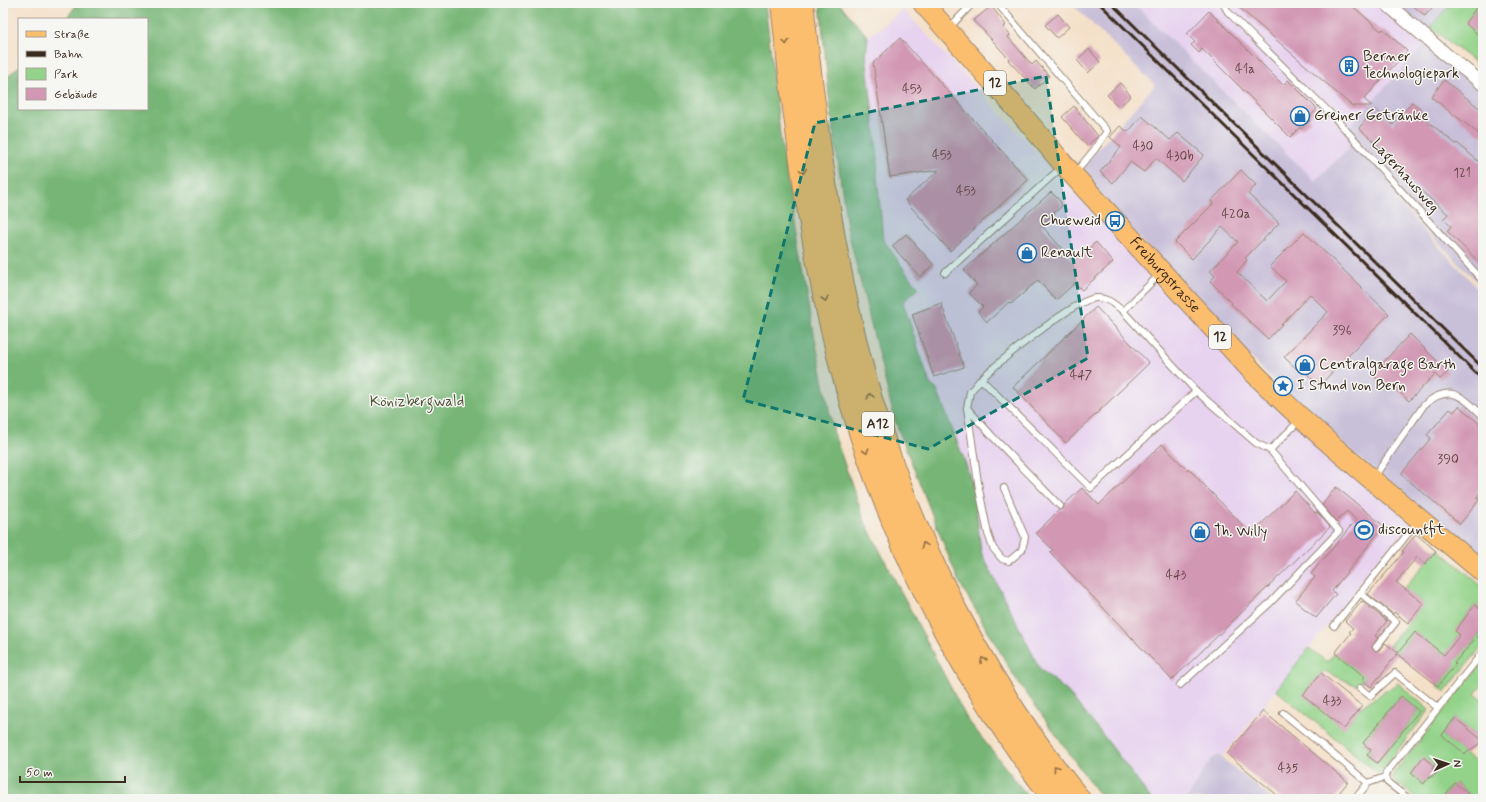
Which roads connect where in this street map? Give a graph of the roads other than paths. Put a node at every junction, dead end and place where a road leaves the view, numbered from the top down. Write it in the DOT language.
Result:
graph roads {
  1 [pos="782,3"];
  2 [pos="802,3"];
  3 [pos="923,3"];
  4 [pos="973,3"];
  5 [pos="997,3"];
  6 [pos="1223,3"];
  7 [pos="1386,3"];
  8 [pos="947,30"];
  9 [pos="1483,84"];
  10 [pos="1069,170"];
  11 [pos="945,273"];
  12 [pos="1161,273"];
  13 [pos="1483,281"];
  14 [pos="1123,311"];
  15 [pos="981,379"];
  16 [pos="1196,391"];
  17 [pos="967,408"];
  18 [pos="1483,416"];
  19 [pos="1302,418"];
  20 [pos="1270,450"];
  21 [pos="1372,480"];
  22 [pos="1004,488"];
  23 [pos="1060,506"];
  24 [pos="1420,519"];
  25 [pos="1483,572"];
  26 [pos="1360,593"];
  27 [pos="1334,626"];
  28 [pos="1376,647"];
  29 [pos="1483,652"];
  30 [pos="1180,685"];
  31 [pos="1360,688"];
  32 [pos="1438,708"];
  33 [pos="1283,713"];
  34 [pos="1385,777"];
  35 [pos="1368,783"];
  36 [pos="1054,799"];
  37 [pos="1079,799"];
  38 [pos="1355,799"];
  39 [pos="1409,799"];
  1 -- 36 [label="highway, A12, one-way"];
  37 -- 2 [label="highway, A12, one-way"];
  3 -- 8 [label="main road, Freiburgstrasse / 12"];
  4 -- 8 [label="lane"];
  5 -- 10 [label="lane"];
  6 -- 13 [label="lane, Lagerhausweg"];
  7 -- 9 [label="street"];
  8 -- 10 [label="main road, Freiburgstrasse / 12"];
  10 -- 11 [label="lane"];
  10 -- 12 [label="main road, Freiburgstrasse / 12"];
  12 -- 14 [label="lane"];
  12 -- 19 [label="main road, Freiburgstrasse / 12"];
  14 -- 15 [label="lane"];
  14 -- 16 [label="lane"];
  15 -- 16 [label="lane"];
  15 -- 17 [label="lane"];
  16 -- 20 [label="lane"];
  17 -- 22 [label="lane"];
  17 -- 23 [label="lane"];
  18 -- 21 [label="lane"];
  19 -- 20 [label="lane"];
  19 -- 21 [label="main road, Freiburgstrasse / 12"];
  20 -- 30 [label="lane"];
  21 -- 24 [label="main road, Freiburgstrasse / 12"];
  24 -- 25 [label="main road, Freiburgstrasse / 12"];
  24 -- 26 [label="lane"];
  26 -- 27 [label="lane"];
  26 -- 28 [label="lane"];
  29 -- 32 [label="lane"];
  31 -- 32 [label="lane"];
  32 -- 34 [label="lane"];
  33 -- 35 [label="lane"];
  34 -- 35 [label="lane"];
  34 -- 39 [label="lane"];
  35 -- 38 [label="lane"];
}
